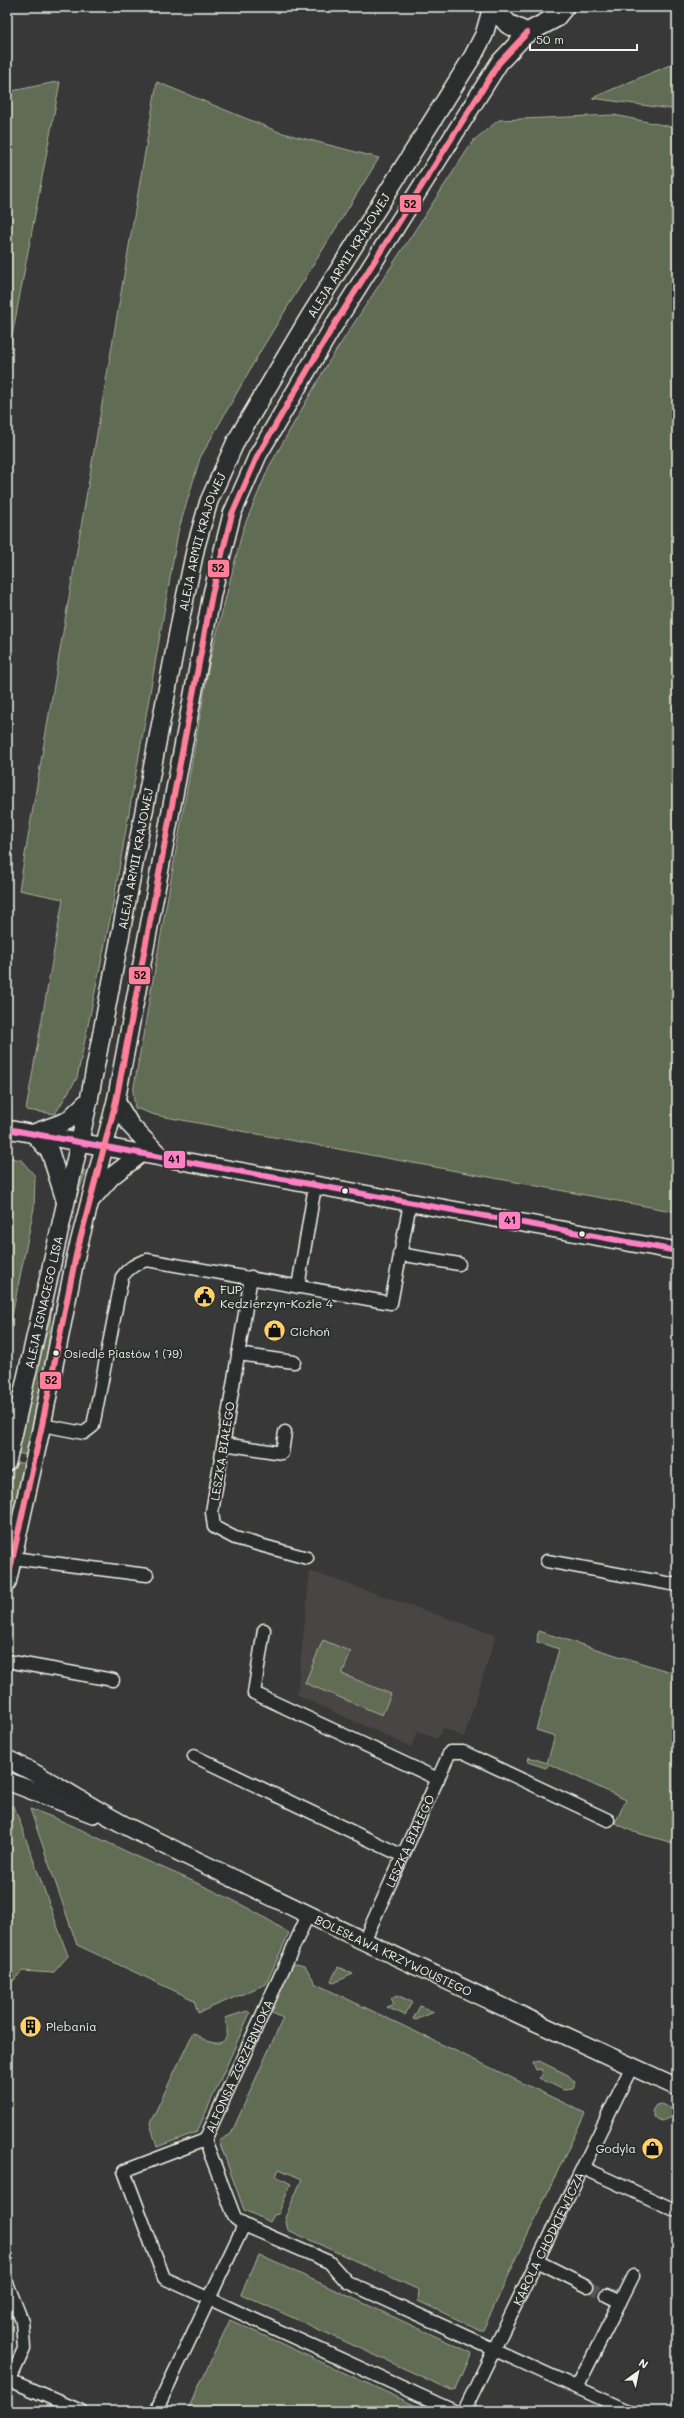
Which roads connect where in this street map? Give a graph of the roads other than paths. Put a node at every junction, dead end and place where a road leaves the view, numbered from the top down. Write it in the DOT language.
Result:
graph roads {
  1 [pos="492,7"];
  2 [pos="564,7"];
  3 [pos="528,33"];
  4 [pos="89,1100"];
  5 [pos="116,1100"];
  6 [pos="7,1129"];
  7 [pos="34,1134"];
  8 [pos="80,1142"];
  9 [pos="105,1147"];
  10 [pos="142,1153"];
  11 [pos="161,1157"];
  12 [pos="315,1186"];
  13 [pos="65,1202"];
  14 [pos="90,1202"];
  15 [pos="410,1203"];
  16 [pos="677,1250"];
  17 [pos="399,1254"];
  18 [pos="459,1264"];
  19 [pos="251,1277"];
  20 [pos="298,1287"];
  21 [pos="238,1354"];
  22 [pos="294,1362"];
  23 [pos="42,1425"];
  24 [pos="285,1432"];
  25 [pos="224,1444"];
  26 [pos="7,1462"];
  27 [pos="13,1558"];
  28 [pos="307,1558"];
  29 [pos="547,1561"];
  30 [pos="147,1575"];
  31 [pos="7,1583"];
  32 [pos="677,1585"];
  33 [pos="264,1630"];
  34 [pos="7,1661"];
  35 [pos="113,1680"];
  36 [pos="7,1749"];
  37 [pos="194,1756"];
  38 [pos="7,1759"];
  39 [pos="24,1767"];
  40 [pos="438,1779"];
  41 [pos="7,1781"];
  42 [pos="112,1820"];
  43 [pos="608,1820"];
  44 [pos="403,1856"];
  45 [pos="308,1915"];
  46 [pos="364,1942"];
  47 [pos="632,2066"];
  48 [pos="677,2087"];
  49 [pos="205,2140"];
  50 [pos="582,2168"];
  51 [pos="677,2211"];
  52 [pos="244,2225"];
  53 [pos="537,2261"];
  54 [pos="633,2276"];
  55 [pos="7,2283"];
  56 [pos="587,2286"];
  57 [pos="606,2295"];
  58 [pos="210,2299"];
  59 [pos="620,2302"];
  60 [pos="494,2349"];
  61 [pos="8,2382"];
  62 [pos="577,2387"];
  63 [pos="81,2411"];
  64 [pos="156,2411"];
  65 [pos="454,2411"];
  66 [pos="464,2411"];
  67 [pos="628,2411"];
  1 -- 3 [label="main road"];
  1 -- 4 [label="main road, ALEJA ARMII KRAJOWEJ"];
  2 -- 3 [label="main road"];
  3 -- 5 [label="main road, ALEJA ARMII KRAJOWEJ"];
  4 -- 7 [label="main road"];
  4 -- 8 [label="main road, ALEJA ARMII KRAJOWEJ"];
  5 -- 9 [label="main road, ALEJA ARMII KRAJOWEJ"];
  5 -- 11 [label="main road"];
  6 -- 7 [label="main road"];
  7 -- 8 [label="main road"];
  7 -- 13 [label="main road"];
  8 -- 9 [label="main road"];
  8 -- 13 [label="main road, ALEJA IGNACEGO LISA"];
  9 -- 10 [label="main road"];
  9 -- 14 [label="main road, ALEJA IGNACEGO LISA"];
  10 -- 11 [label="main road"];
  10 -- 14 [label="main road"];
  11 -- 12 [label="main road"];
  12 -- 15 [label="main road"];
  12 -- 20 [label="street"];
  13 -- 26 [label="main road, ALEJA IGNACEGO LISA"];
  14 -- 23 [label="main road, ALEJA IGNACEGO LISA"];
  15 -- 16 [label="main road"];
  15 -- 17 [label="street"];
  17 -- 18 [label="street"];
  17 -- 20 [label="street"];
  19 -- 20 [label="street"];
  19 -- 21 [label="street, LESZKA BIAŁEGO"];
  19 -- 23 [label="street"];
  21 -- 22 [label="street"];
  21 -- 25 [label="street, LESZKA BIAŁEGO"];
  23 -- 27 [label="main road, ALEJA IGNACEGO LISA"];
  24 -- 25 [label="street"];
  25 -- 28 [label="street, LESZKA BIAŁEGO"];
  27 -- 30 [label="street"];
  27 -- 31 [label="main road, ALEJA IGNACEGO LISA"];
  29 -- 32 [label="street"];
  33 -- 40 [label="street"];
  34 -- 35 [label="street"];
  36 -- 39 [label="main road, BOLESŁAWA KRZYWOUSTEGO"];
  37 -- 44 [label="street"];
  38 -- 39 [label="main road, BOLESŁAWA KRZYWOUSTEGO"];
  39 -- 42 [label="main road, BOLESŁAWA KRZYWOUSTEGO"];
  40 -- 43 [label="street, LESZKA BIAŁEGO"];
  40 -- 44 [label="street, LESZKA BIAŁEGO"];
  41 -- 42 [label="main road, BOLESŁAWA KRZYWOUSTEGO"];
  42 -- 45 [label="main road, BOLESŁAWA KRZYWOUSTEGO"];
  44 -- 46 [label="street, LESZKA BIAŁEGO"];
  45 -- 46 [label="main road, BOLESŁAWA KRZYWOUSTEGO"];
  45 -- 49 [label="street, ALFONSA ZGRZEBNIOKA"];
  46 -- 47 [label="main road, BOLESŁAWA KRZYWOUSTEGO"];
  47 -- 48 [label="main road, BOLESŁAWA KRZYWOUSTEGO"];
  47 -- 50 [label="street, KAROLA CHODKIEWICZA"];
  49 -- 52 [label="street, ALFONSA ZGRZEBNIOKA"];
  49 -- 58 [label="street"];
  50 -- 51 [label="street"];
  50 -- 53 [label="street, KAROLA CHODKIEWICZA"];
  52 -- 58 [label="street"];
  52 -- 60 [label="street"];
  53 -- 56 [label="street"];
  53 -- 60 [label="street, KAROLA CHODKIEWICZA"];
  54 -- 59 [label="street"];
  55 -- 61 [label="street"];
  57 -- 59 [label="street"];
  58 -- 64 [label="street"];
  58 -- 65 [label="street"];
  59 -- 62 [label="street"];
  60 -- 62 [label="street"];
  60 -- 66 [label="street, KAROLA CHODKIEWICZA"];
  61 -- 63 [label="street"];
  62 -- 67 [label="street"];
}
